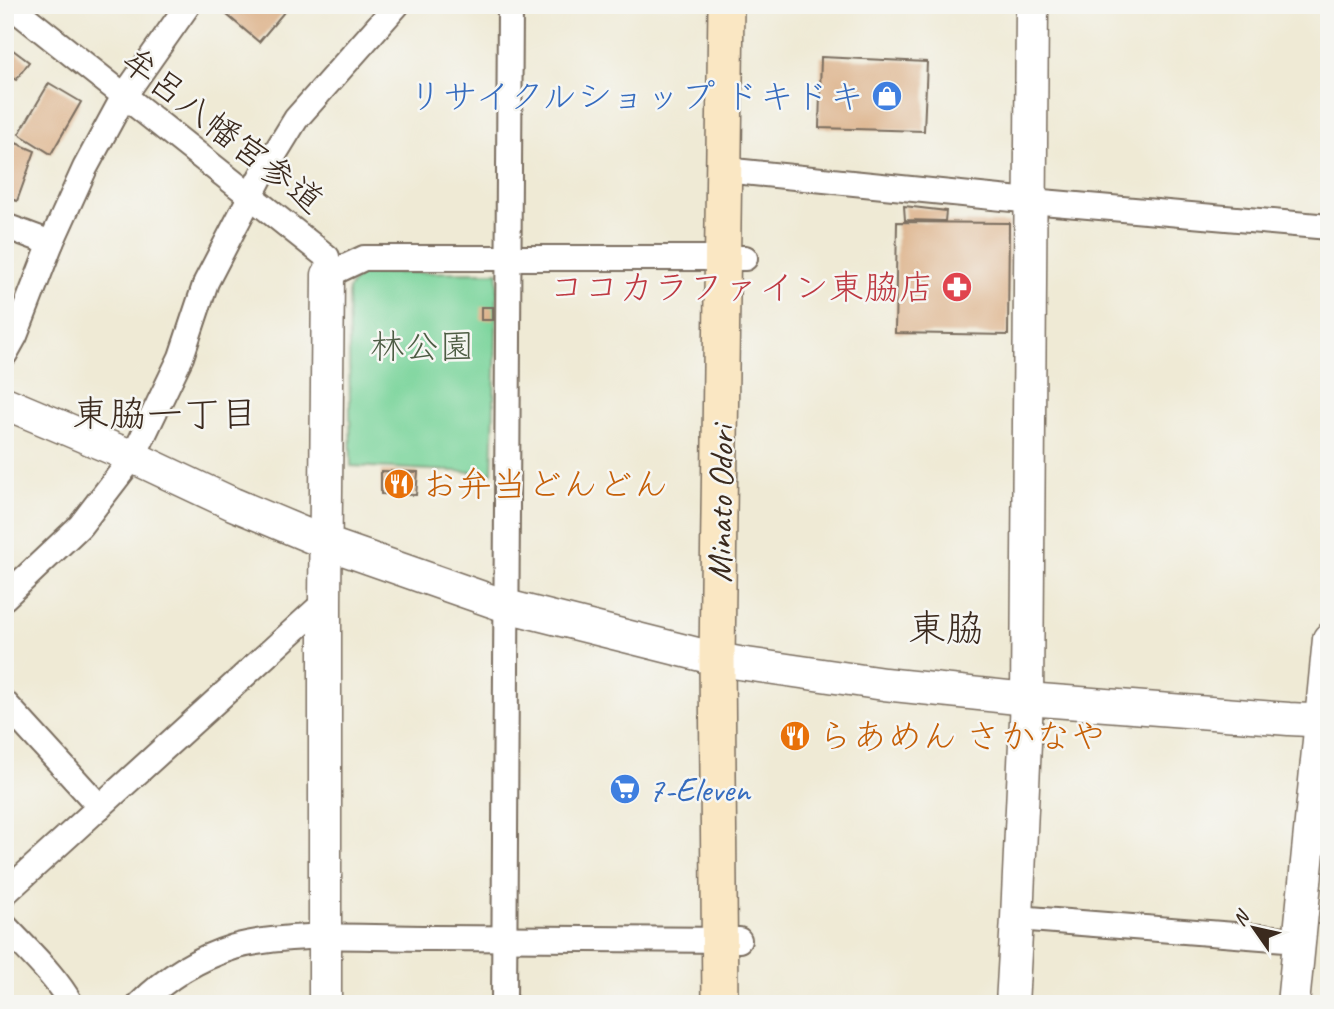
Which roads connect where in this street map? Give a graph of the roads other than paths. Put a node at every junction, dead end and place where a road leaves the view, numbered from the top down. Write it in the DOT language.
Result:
graph roads {
  1 [pos="10,5"];
  2 [pos="188,5"];
  3 [pos="397,5"];
  4 [pos="510,5"];
  5 [pos="726,5"];
  6 [pos="747,5"];
  7 [pos="1032,5"];
  8 [pos="124,96"];
  9 [pos="735,171"];
  10 [pos="250,196"];
  11 [pos="1031,201"];
  12 [pos="5,226"];
  13 [pos="1329,227"];
  14 [pos="51,243"];
  15 [pos="734,258"];
  16 [pos="509,259"];
  17 [pos="328,266"];
  18 [pos="5,354"];
  19 [pos="5,403"];
  20 [pos="132,457"];
  21 [pos="326,543"];
  22 [pos="5,597"];
  23 [pos="325,602"];
  24 [pos="506,606"];
  25 [pos="1329,639"];
  26 [pos="728,661"];
  27 [pos="1027,699"];
  28 [pos="5,703"];
  29 [pos="1325,721"];
  30 [pos="100,807"];
  31 [pos="5,893"];
  32 [pos="1017,918"];
  33 [pos="5,926"];
  34 [pos="326,937"];
  35 [pos="505,939"];
  36 [pos="730,940"];
  37 [pos="1299,940"];
  38 [pos="72,1004"];
  39 [pos="140,1004"];
  40 [pos="325,1004"];
  41 [pos="504,1004"];
  42 [pos="720,1004"];
  43 [pos="740,1004"];
  44 [pos="1012,1004"];
  45 [pos="1293,1004"];
  1 -- 8 [label="street, 牟呂八幡宮参道"];
  2 -- 8 [label="street"];
  3 -- 10 [label="street"];
  4 -- 16 [label="street"];
  5 -- 9 [label="main road, Minato Odori"];
  6 -- 9 [label="main road, Minato Odori"];
  7 -- 11 [label="street"];
  8 -- 10 [label="street, 牟呂八幡宮参道"];
  8 -- 14 [label="street"];
  9 -- 11 [label="street"];
  9 -- 15 [label="main road, Minato Odori"];
  10 -- 17 [label="street, 牟呂八幡宮参道"];
  10 -- 20 [label="street"];
  11 -- 13 [label="street"];
  11 -- 27 [label="street"];
  12 -- 14 [label="street"];
  14 -- 18 [label="street"];
  15 -- 16 [label="street"];
  15 -- 26 [label="main road, Minato Odori"];
  16 -- 17 [label="street"];
  16 -- 24 [label="street"];
  17 -- 21 [label="street"];
  19 -- 20 [label="street"];
  20 -- 21 [label="street"];
  20 -- 22 [label="street"];
  21 -- 23 [label="street"];
  21 -- 24 [label="street"];
  23 -- 30 [label="street"];
  23 -- 34 [label="street"];
  24 -- 26 [label="street"];
  24 -- 35 [label="street"];
  25 -- 29 [label="street"];
  26 -- 27 [label="street"];
  26 -- 36 [label="main road, Minato Odori"];
  27 -- 29 [label="street"];
  27 -- 32 [label="street"];
  28 -- 30 [label="street"];
  29 -- 37 [label="street"];
  30 -- 31 [label="street"];
  32 -- 37 [label="street"];
  32 -- 44 [label="street"];
  33 -- 38 [label="street"];
  34 -- 35 [label="street"];
  34 -- 39 [label="street"];
  34 -- 40 [label="street"];
  35 -- 36 [label="street"];
  35 -- 41 [label="street"];
  36 -- 42 [label="main road, Minato Odori"];
  36 -- 43 [label="main road, Minato Odori"];
  37 -- 45 [label="street"];
}
